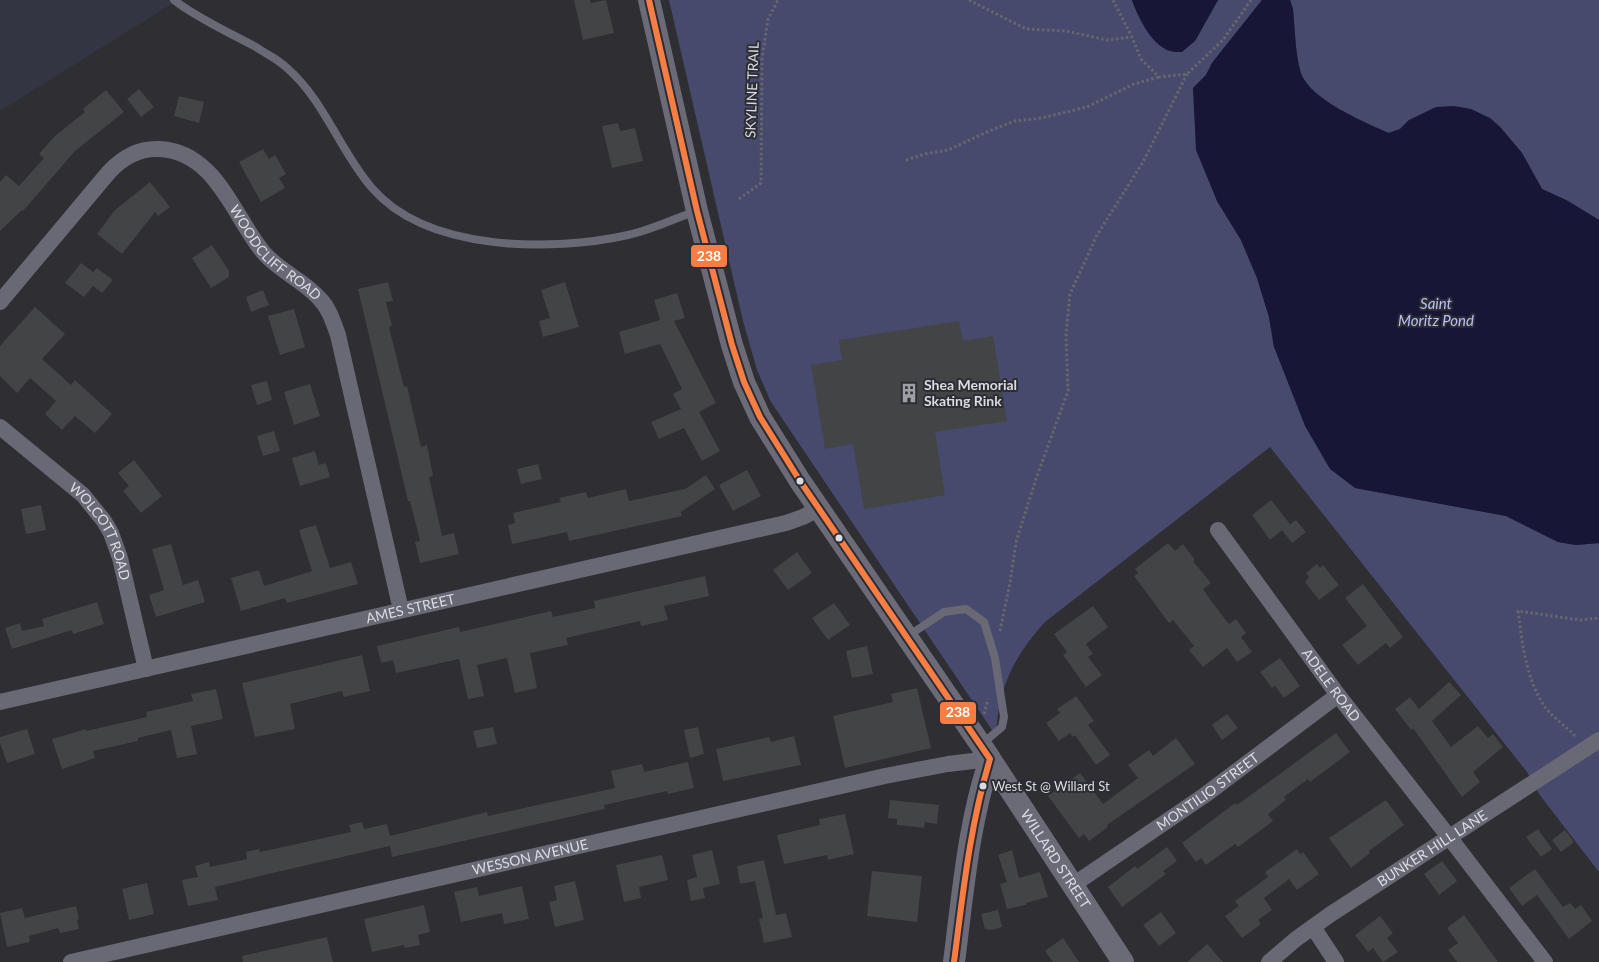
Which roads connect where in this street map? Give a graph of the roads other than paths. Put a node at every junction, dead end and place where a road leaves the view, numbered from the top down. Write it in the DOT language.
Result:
graph roads {
  1 [pos="174,0"];
  2 [pos="648,0"];
  3 [pos="697,211"];
  4 [pos="0,302"];
  5 [pos="0,427"];
  6 [pos="818,509"];
  7 [pos="1218,530"];
  8 [pos="401,610"];
  9 [pos="907,637"];
  10 [pos="146,668"];
  11 [pos="1338,695"];
  12 [pos="0,702"];
  13 [pos="1593,744"];
  14 [pos="983,748"];
  15 [pos="1450,837"];
  16 [pos="1074,885"];
  17 [pos="1313,927"];
  18 [pos="71,962"];
  19 [pos="954,962"];
  20 [pos="1124,962"];
  21 [pos="1269,962"];
  22 [pos="1336,962"];
  23 [pos="1545,962"];
  1 -- 3 [label="lane"];
  2 -- 3 [label="main road, WILLARD STREET"];
  3 -- 6 [label="main road, WILLARD STREET"];
  4 -- 8 [label="street, WOODCLIFF ROAD"];
  5 -- 10 [label="street, WOLCOTT ROAD"];
  6 -- 8 [label="street, AMES STREET"];
  6 -- 9 [label="main road, WILLARD STREET"];
  7 -- 11 [label="street, ADELE ROAD"];
  8 -- 10 [label="street, AMES STREET"];
  9 -- 14 [label="main road, WILLARD STREET"];
  9 -- 14 [label="lane"];
  10 -- 12 [label="street, AMES STREET"];
  11 -- 15 [label="street, ADELE ROAD"];
  11 -- 16 [label="street, MONTILIO STREET"];
  13 -- 15 [label="street, BUNKER HILL LANE"];
  14 -- 16 [label="main road, WILLARD STREET"];
  14 -- 18 [label="street, WESSON AVENUE"];
  14 -- 19 [label="main road"];
  15 -- 17 [label="street, BUNKER HILL LANE"];
  15 -- 23 [label="street, ADELE ROAD"];
  16 -- 20 [label="main road, WILLARD STREET"];
  17 -- 21 [label="street, BUNKER HILL LANE"];
  17 -- 22 [label="street"];
}
